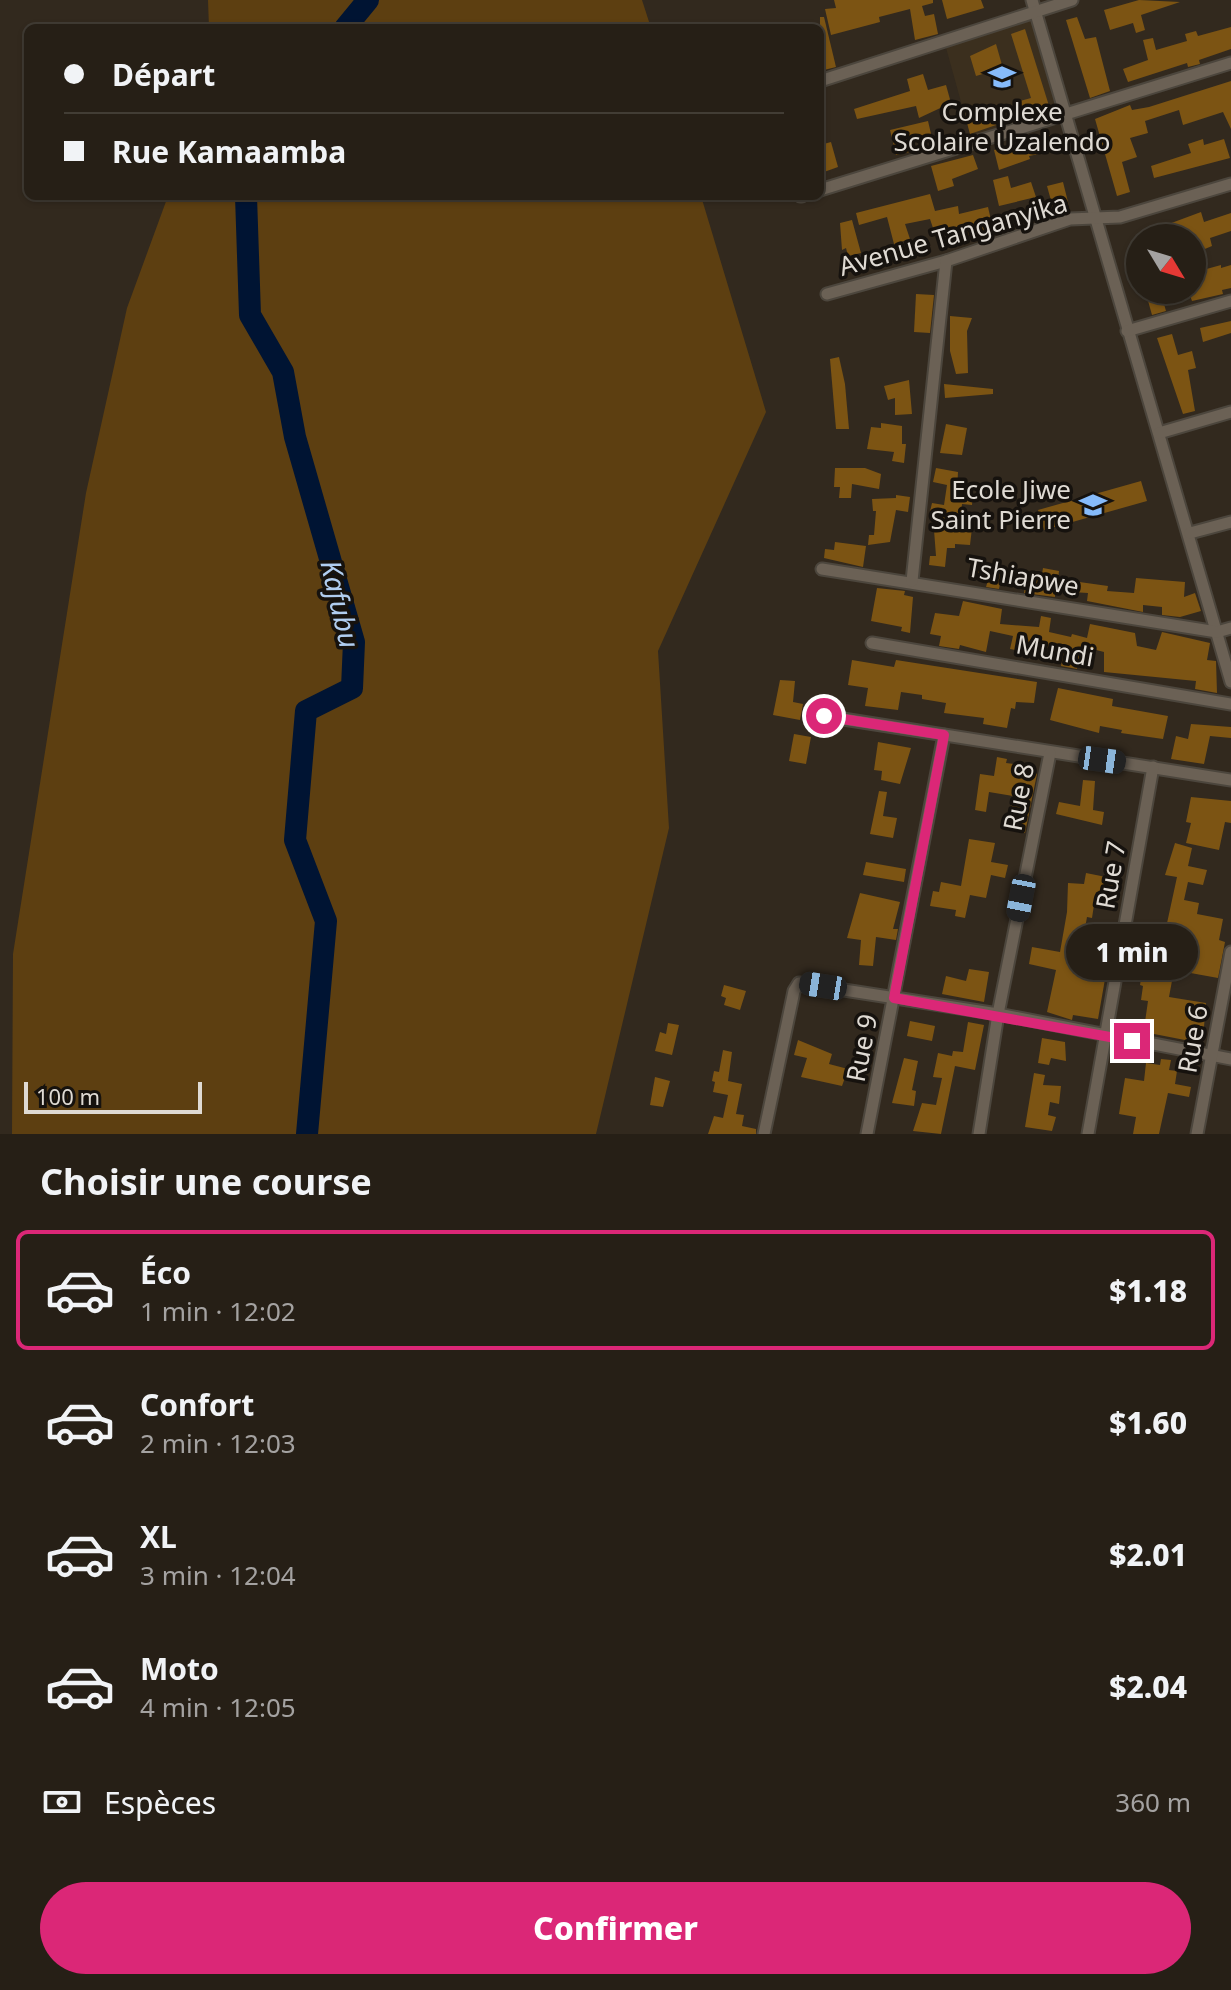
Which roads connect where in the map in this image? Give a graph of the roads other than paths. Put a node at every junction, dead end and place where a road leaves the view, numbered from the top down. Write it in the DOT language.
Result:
graph roads {
  1 [pos="1072,0"];
  2 [pos="1033,5"];
  3 [pos="1231,63"];
  4 [pos="824,80"];
  5 [pos="1064,113"];
  6 [pos="1231,184"];
  7 [pos="824,189"];
  8 [pos="1097,220"];
  9 [pos="946,261"];
  10 [pos="827,294"];
  11 [pos="1231,301"];
  12 [pos="1127,331"];
  13 [pos="1231,412"];
  14 [pos="1159,433"];
  15 [pos="1231,522"];
  16 [pos="1190,533"];
  17 [pos="822,569"];
  18 [pos="912,581"];
  19 [pos="1231,628"];
  20 [pos="1217,632"];
  21 [pos="872,643"];
  22 [pos="1231,682"];
  23 [pos="1231,704"];
  24 [pos="824,716"];
  25 [pos="944,735"];
  26 [pos="1050,753"];
  27 [pos="1153,767"];
  28 [pos="1231,780"];
  29 [pos="1231,952"];
  30 [pos="894,998"];
  31 [pos="998,1014"];
  32 [pos="1105,1036"];
  33 [pos="1212,1056"];
  34 [pos="1231,1059"];
  35 [pos="764,1134"];
  36 [pos="867,1134"];
  37 [pos="979,1134"];
  38 [pos="1088,1134"];
  39 [pos="1197,1134"];
  1 -- 2 [label="street"];
  2 -- 4 [label="street"];
  2 -- 5 [label="street"];
  3 -- 5 [label="street"];
  5 -- 7 [label="street"];
  5 -- 8 [label="street"];
  6 -- 8 [label="street, Avenue Tanganyika"];
  8 -- 9 [label="street, Avenue Tanganyika"];
  8 -- 12 [label="street"];
  9 -- 10 [label="street, Avenue Tanganyika"];
  9 -- 18 [label="street"];
  11 -- 12 [label="street"];
  12 -- 14 [label="street"];
  13 -- 14 [label="street"];
  14 -- 16 [label="street"];
  15 -- 16 [label="street"];
  16 -- 20 [label="street"];
  17 -- 18 [label="street, Tshiapwe"];
  18 -- 20 [label="street, Tshiapwe"];
  19 -- 20 [label="street"];
  20 -- 22 [label="street"];
  21 -- 23 [label="street, Mundi"];
  24 -- 25 [label="street"];
  25 -- 26 [label="street"];
  25 -- 30 [label="street, Rue 9"];
  26 -- 27 [label="street"];
  26 -- 31 [label="street, Rue 8"];
  27 -- 28 [label="street"];
  27 -- 32 [label="street, Rue 7"];
  29 -- 33 [label="street, Rue 6"];
  30 -- 31 [label="street"];
  30 -- 35 [label="street"];
  30 -- 36 [label="street, Rue 9"];
  31 -- 32 [label="street"];
  31 -- 37 [label="street, Rue 8"];
  32 -- 33 [label="street"];
  32 -- 38 [label="street, Rue 7"];
  33 -- 34 [label="street"];
  33 -- 39 [label="street, Rue 6"];
}
